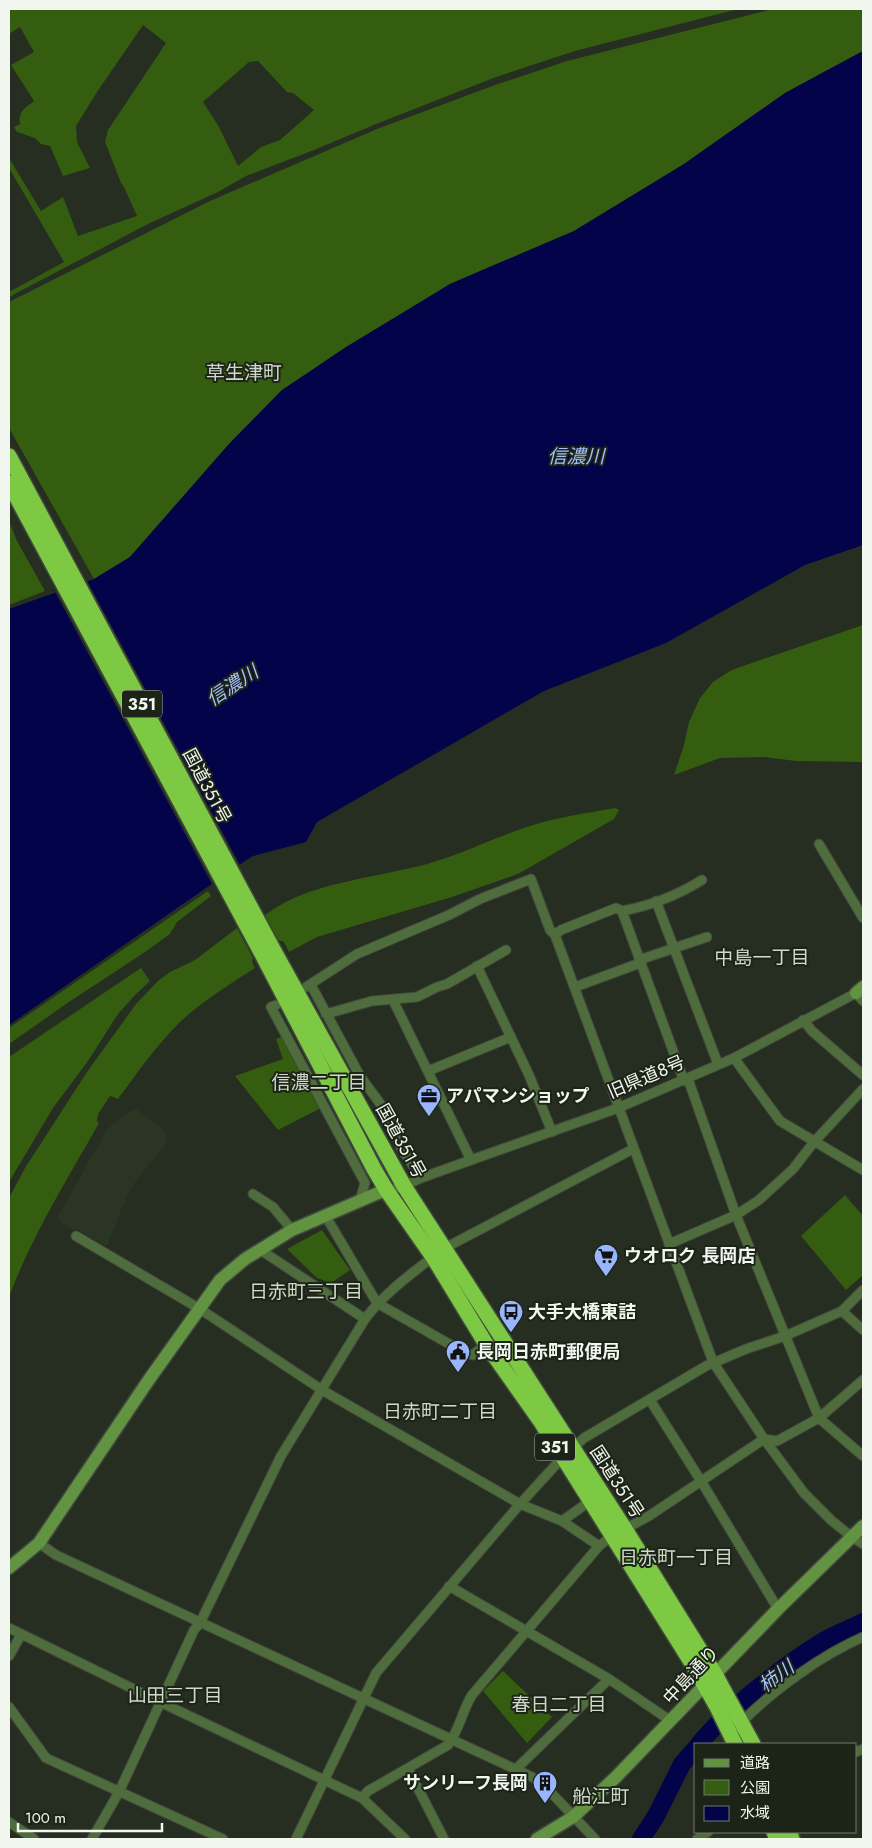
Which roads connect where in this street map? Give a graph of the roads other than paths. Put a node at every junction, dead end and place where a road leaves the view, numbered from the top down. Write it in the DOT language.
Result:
graph roads {
  1 [pos="9,456"];
  2 [pos="9,483"];
  3 [pos="820,844"];
  4 [pos="702,880"];
  5 [pos="656,901"];
  6 [pos="622,910"];
  7 [pos="862,914"];
  8 [pos="556,934"];
  9 [pos="707,937"];
  10 [pos="674,948"];
  11 [pos="506,950"];
  12 [pos="269,954"];
  13 [pos="640,962"];
  14 [pos="477,966"];
  15 [pos="575,987"];
  16 [pos="861,993"];
  17 [pos="393,1000"];
  18 [pos="276,1005"];
  19 [pos="326,1014"];
  20 [pos="803,1020"];
  21 [pos="511,1037"];
  22 [pos="734,1058"];
  23 [pos="718,1064"];
  24 [pos="428,1072"];
  25 [pos="863,1075"];
  26 [pos="686,1080"];
  27 [pos="863,1090"];
  28 [pos="618,1108"];
  29 [pos="552,1132"];
  30 [pos="814,1142"];
  31 [pos="634,1149"];
  32 [pos="471,1160"];
  33 [pos="863,1170"];
  34 [pos="420,1178"];
  35 [pos="404,1186"];
  36 [pos="387,1191"];
  37 [pos="253,1194"];
  38 [pos="360,1200"];
  39 [pos="736,1215"];
  40 [pos="325,1216"];
  41 [pos="292,1230"];
  42 [pos="76,1236"];
  43 [pos="669,1244"];
  44 [pos="259,1249"];
  45 [pos="438,1253"];
  46 [pos="863,1290"];
  47 [pos="377,1303"];
  48 [pos="200,1309"];
  49 [pos="842,1311"];
  50 [pos="365,1319"];
  51 [pos="863,1330"];
  52 [pos="785,1336"];
  53 [pos="486,1344"];
  54 [pos="713,1362"];
  55 [pos="862,1384"];
  56 [pos="322,1390"];
  57 [pos="650,1400"];
  58 [pos="819,1418"];
  59 [pos="764,1439"];
  60 [pos="568,1453"];
  61 [pos="863,1456"];
  62 [pos="701,1481"];
  63 [pos="590,1501"];
  64 [pos="520,1504"];
  65 [pos="562,1521"];
  66 [pos="863,1526"];
  67 [pos="619,1533"];
  68 [pos="852,1537"];
  69 [pos="39,1543"];
  70 [pos="863,1544"];
  71 [pos="599,1546"];
  72 [pos="9,1568"];
  73 [pos="449,1586"];
  74 [pos="778,1610"];
  75 [pos="200,1623"];
  76 [pos="9,1628"];
  77 [pos="526,1631"];
  78 [pos="21,1635"];
  79 [pos="863,1636"];
  80 [pos="9,1656"];
  81 [pos="609,1679"];
  82 [pos="710,1680"];
  83 [pos="364,1698"];
  84 [pos="160,1702"];
  85 [pos="9,1706"];
  86 [pos="671,1721"];
  87 [pos="736,1723"];
  88 [pos="452,1739"];
  89 [pos="735,1743"];
  90 [pos="752,1743"];
  91 [pos="516,1769"];
  92 [pos="408,1770"];
  93 [pos="324,1780"];
  94 [pos="119,1792"];
  95 [pos="362,1798"];
  96 [pos="573,1817"];
  97 [pos="9,1822"];
  98 [pos="34,1839"];
  99 [pos="92,1839"];
  100 [pos="223,1839"];
  101 [pos="296,1839"];
  102 [pos="405,1839"];
  103 [pos="444,1839"];
  104 [pos="537,1839"];
  105 [pos="594,1839"];
  1 -- 12 [label="highway, 国道351号 / 351"];
  2 -- 12 [label="highway, 国道351号 / 351"];
  3 -- 7 [label="street"];
  4 -- 5 [label="street"];
  5 -- 6 [label="street"];
  5 -- 10 [label="street"];
  6 -- 8 [label="street"];
  6 -- 13 [label="street"];
  8 -- 15 [label="street"];
  8 -- 19 [label="street"];
  9 -- 10 [label="street"];
  10 -- 13 [label="street"];
  10 -- 23 [label="street"];
  11 -- 14 [label="street"];
  12 -- 35 [label="highway, 国道351号 / 351"];
  12 -- 36 [label="highway, 国道351号 / 351"];
  13 -- 15 [label="street"];
  13 -- 26 [label="street"];
  14 -- 17 [label="street"];
  14 -- 21 [label="street"];
  15 -- 28 [label="street"];
  16 -- 20 [label="street, 旧県道8号"];
  17 -- 19 [label="street"];
  17 -- 24 [label="street"];
  18 -- 38 [label="street"];
  19 -- 34 [label="street"];
  20 -- 22 [label="street, 旧県道8号"];
  20 -- 25 [label="street"];
  21 -- 24 [label="street"];
  21 -- 29 [label="street"];
  22 -- 23 [label="street, 旧県道8号"];
  22 -- 30 [label="street"];
  23 -- 26 [label="street, 旧県道8号"];
  24 -- 32 [label="street"];
  26 -- 28 [label="street, 旧県道8号"];
  26 -- 39 [label="street"];
  27 -- 30 [label="street"];
  28 -- 29 [label="street, 旧県道8号"];
  28 -- 31 [label="street"];
  29 -- 32 [label="street, 旧県道8号"];
  30 -- 33 [label="street"];
  30 -- 39 [label="street"];
  31 -- 43 [label="street"];
  31 -- 45 [label="street"];
  32 -- 34 [label="street, 旧県道8号"];
  34 -- 35 [label="street, 旧県道8号"];
  35 -- 36 [label="street, 旧県道8号"];
  35 -- 45 [label="highway, 国道351号 / 351"];
  36 -- 38 [label="street"];
  36 -- 45 [label="highway, 国道351号 / 351"];
  37 -- 41 [label="street"];
  38 -- 40 [label="street"];
  39 -- 43 [label="street"];
  39 -- 52 [label="street"];
  40 -- 41 [label="street"];
  40 -- 47 [label="street"];
  41 -- 44 [label="street"];
  42 -- 48 [label="street"];
  43 -- 54 [label="street"];
  44 -- 48 [label="street"];
  44 -- 50 [label="street"];
  45 -- 47 [label="street"];
  45 -- 53 [label="highway, 国道351号 / 351"];
  45 -- 60 [label="highway, 国道351号 / 351"];
  46 -- 49 [label="street"];
  47 -- 50 [label="street"];
  47 -- 53 [label="street"];
  48 -- 56 [label="street"];
  48 -- 69 [label="street"];
  49 -- 51 [label="street"];
  49 -- 52 [label="street"];
  50 -- 56 [label="street"];
  52 -- 54 [label="street"];
  52 -- 58 [label="street"];
  53 -- 60 [label="highway, 国道351号 / 351"];
  54 -- 57 [label="street"];
  54 -- 59 [label="street"];
  55 -- 58 [label="street"];
  56 -- 64 [label="street"];
  56 -- 75 [label="street"];
  57 -- 60 [label="street"];
  57 -- 62 [label="street"];
  58 -- 59 [label="street"];
  58 -- 61 [label="street"];
  59 -- 62 [label="street"];
  59 -- 68 [label="street"];
  60 -- 63 [label="highway, 国道351号 / 351"];
  60 -- 64 [label="street"];
  60 -- 67 [label="highway, 国道351号 / 351"];
  62 -- 67 [label="street"];
  62 -- 74 [label="street"];
  63 -- 65 [label="street"];
  63 -- 67 [label="highway, 国道351号 / 351"];
  64 -- 65 [label="street"];
  64 -- 73 [label="street"];
  65 -- 71 [label="street"];
  66 -- 68 [label="street, 中島通り"];
  67 -- 71 [label="street"];
  67 -- 82 [label="highway, 国道351号 / 351"];
  68 -- 70 [label="street"];
  68 -- 74 [label="street, 中島通り"];
  69 -- 72 [label="street"];
  69 -- 75 [label="street"];
  71 -- 77 [label="street"];
  73 -- 77 [label="street"];
  73 -- 83 [label="street"];
  74 -- 82 [label="street, 中島通り"];
  75 -- 83 [label="street"];
  75 -- 84 [label="street"];
  76 -- 78 [label="street"];
  77 -- 81 [label="street"];
  77 -- 88 [label="street"];
  78 -- 80 [label="street"];
  78 -- 84 [label="street"];
  79 -- 87 [label="street"];
  81 -- 86 [label="street"];
  81 -- 91 [label="street"];
  82 -- 86 [label="street, 中島通り"];
  82 -- 87 [label="highway, 国道351号 / 351"];
  83 -- 88 [label="street"];
  83 -- 93 [label="street"];
  84 -- 93 [label="street"];
  84 -- 94 [label="street"];
  85 -- 94 [label="street"];
  86 -- 96 [label="street, 中島通り"];
  87 -- 89 [label="highway, 国道351号 / 351"];
  87 -- 90 [label="highway, 国道351号 / 351"];
  88 -- 91 [label="street"];
  88 -- 92 [label="street"];
  91 -- 96 [label="street"];
  92 -- 95 [label="street"];
  92 -- 103 [label="street"];
  93 -- 95 [label="street"];
  93 -- 101 [label="street"];
  94 -- 99 [label="street"];
  94 -- 100 [label="street"];
  95 -- 102 [label="street"];
  96 -- 104 [label="street, 中島通り"];
  96 -- 105 [label="street"];
  97 -- 98 [label="street"];
}
